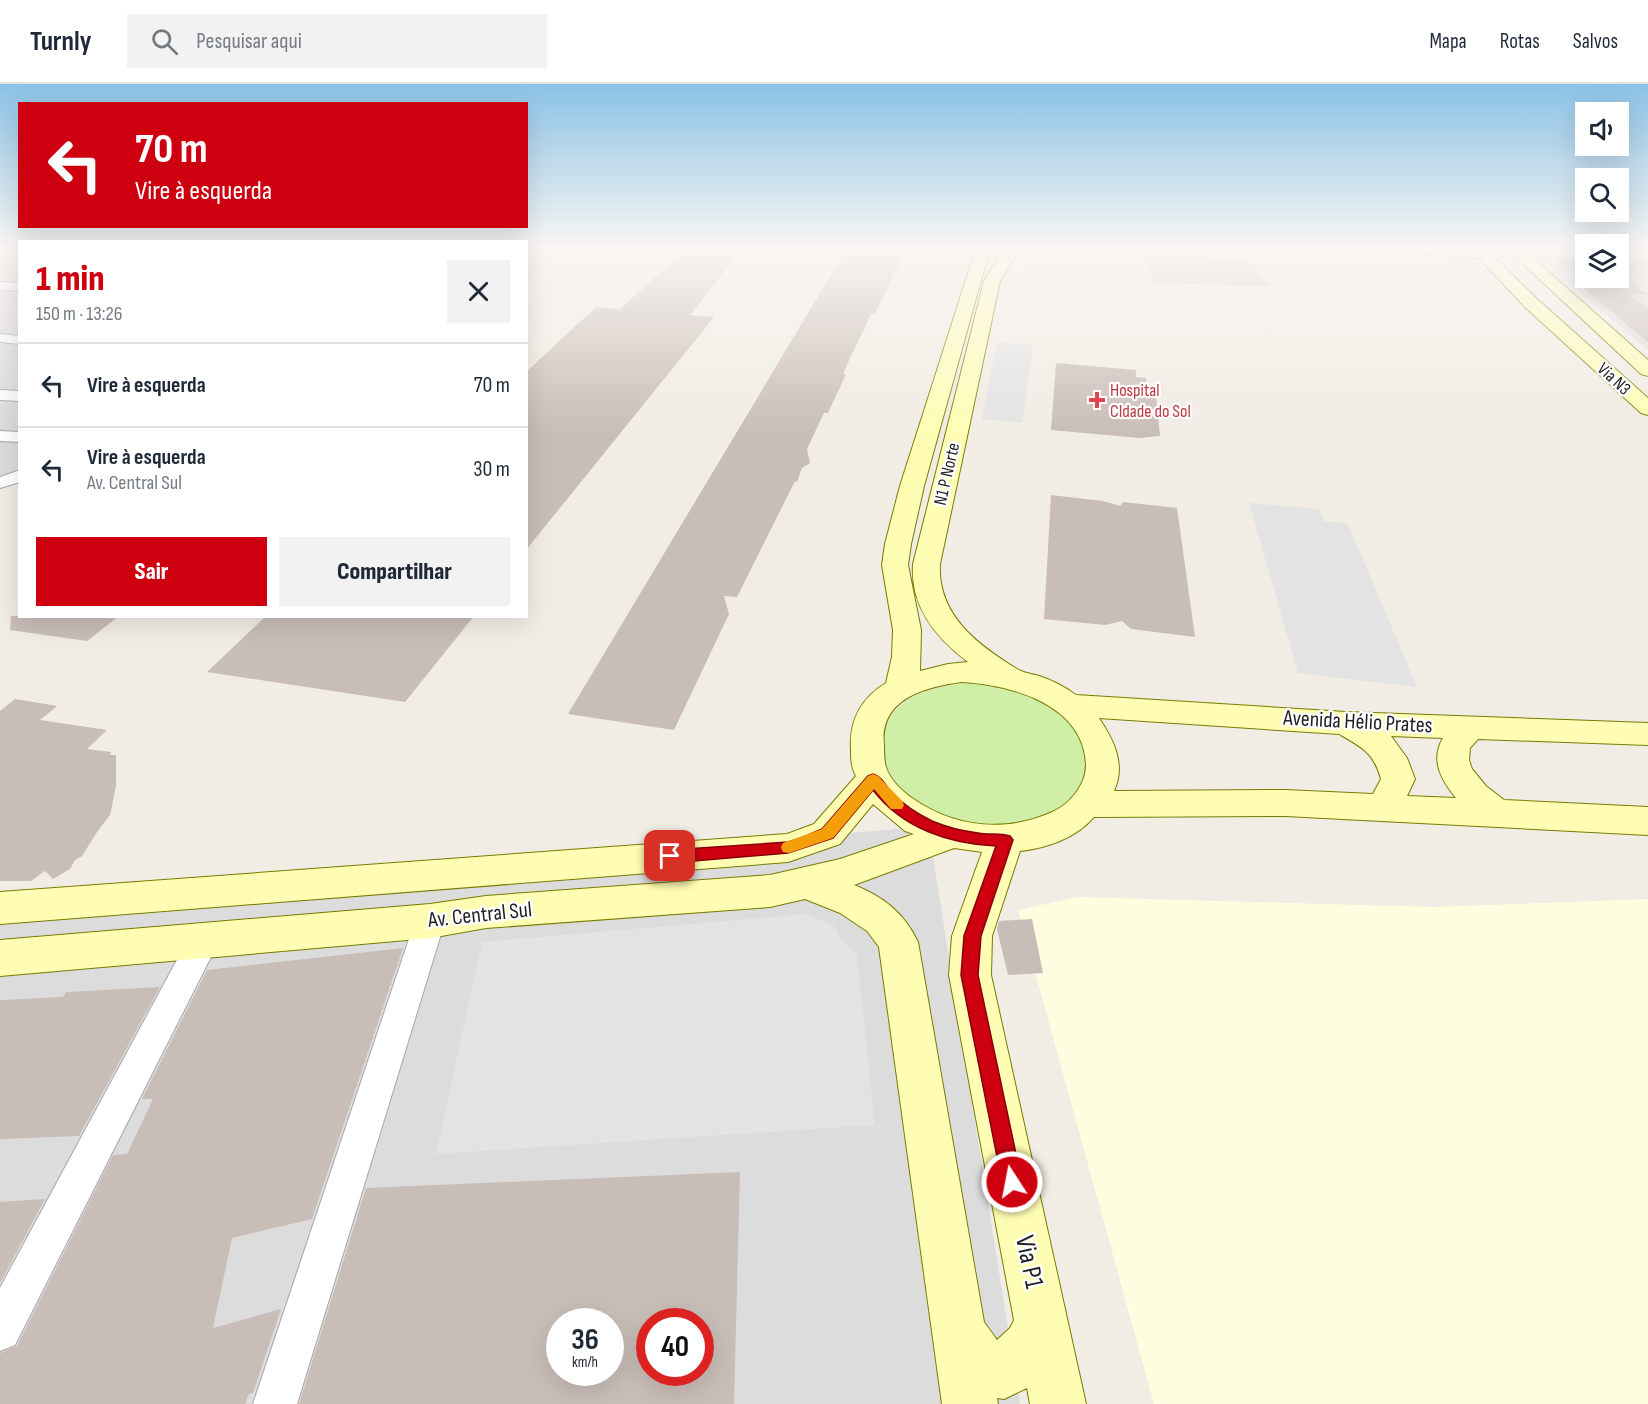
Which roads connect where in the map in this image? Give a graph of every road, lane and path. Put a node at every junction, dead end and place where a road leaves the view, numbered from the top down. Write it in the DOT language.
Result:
graph roads {
  1 [pos="964,310"];
  2 [pos="986,310"];
  3 [pos="1539,310"];
  4 [pos="1582,310"];
  5 [pos="0,338"];
  6 [pos="18,340"];
  7 [pos="1648,370"];
  8 [pos="0,395"];
  9 [pos="18,396"];
  10 [pos="1645,397"];
  11 [pos="0,436"];
  12 [pos="18,437"];
  13 [pos="18,476"];
  14 [pos="0,483"];
  15 [pos="1008,676"];
  16 [pos="902,688"];
  17 [pos="1068,705"];
  18 [pos="1346,723"];
  19 [pos="1473,726"];
  20 [pos="1648,734"];
  21 [pos="873,780"];
  22 [pos="1089,804"];
  23 [pos="1382,809"];
  24 [pos="1496,813"];
  25 [pos="1648,821"];
  26 [pos="951,834"];
  27 [pos="1005,840"];
  28 [pos="808,884"];
  29 [pos="0,908"];
  30 [pos="430,921"];
  31 [pos="203,941"];
  32 [pos="0,958"];
  33 [pos="1041,1319"];
  34 [pos="0,1330"];
  35 [pos="959,1333"];
  36 [pos="275,1404"];
  37 [pos="970,1404"];
  38 [pos="1059,1404"];
  1 -- 16 [label="main road, N1 P Norte"];
  2 -- 15 [label="main road, N1 P Norte"];
  3 -- 10 [label="main road"];
  4 -- 7 [label="main road"];
  5 -- 6 [label="street"];
  8 -- 9 [label="street"];
  11 -- 12 [label="street"];
  13 -- 14 [label="street"];
  15 -- 16 [label="main road"];
  15 -- 17 [label="main road"];
  16 -- 21 [label="main road"];
  17 -- 18 [label="main road, Avenida Hélio Prates"];
  17 -- 22 [label="main road"];
  18 -- 19 [label="main road, Avenida Hélio Prates"];
  18 -- 23 [label="main road"];
  19 -- 20 [label="main road, Avenida Hélio Prates"];
  19 -- 24 [label="main road"];
  21 -- 26 [label="main road"];
  21 -- 29 [label="main road, Av. Central Sul"];
  22 -- 23 [label="main road"];
  22 -- 27 [label="main road"];
  23 -- 24 [label="main road"];
  24 -- 25 [label="main road"];
  26 -- 27 [label="main road"];
  26 -- 28 [label="main road, Av. Central Sul"];
  27 -- 33 [label="main road, Via P1"];
  28 -- 30 [label="main road, Av. Central Sul"];
  28 -- 35 [label="main road"];
  30 -- 31 [label="main road, Av. Central Sul"];
  30 -- 36 [label="street"];
  31 -- 32 [label="main road, Av. Central Sul"];
  31 -- 34 [label="street"];
  33 -- 35 [label="main road"];
  33 -- 38 [label="main road, Via P1"];
  35 -- 37 [label="main road"];
}
